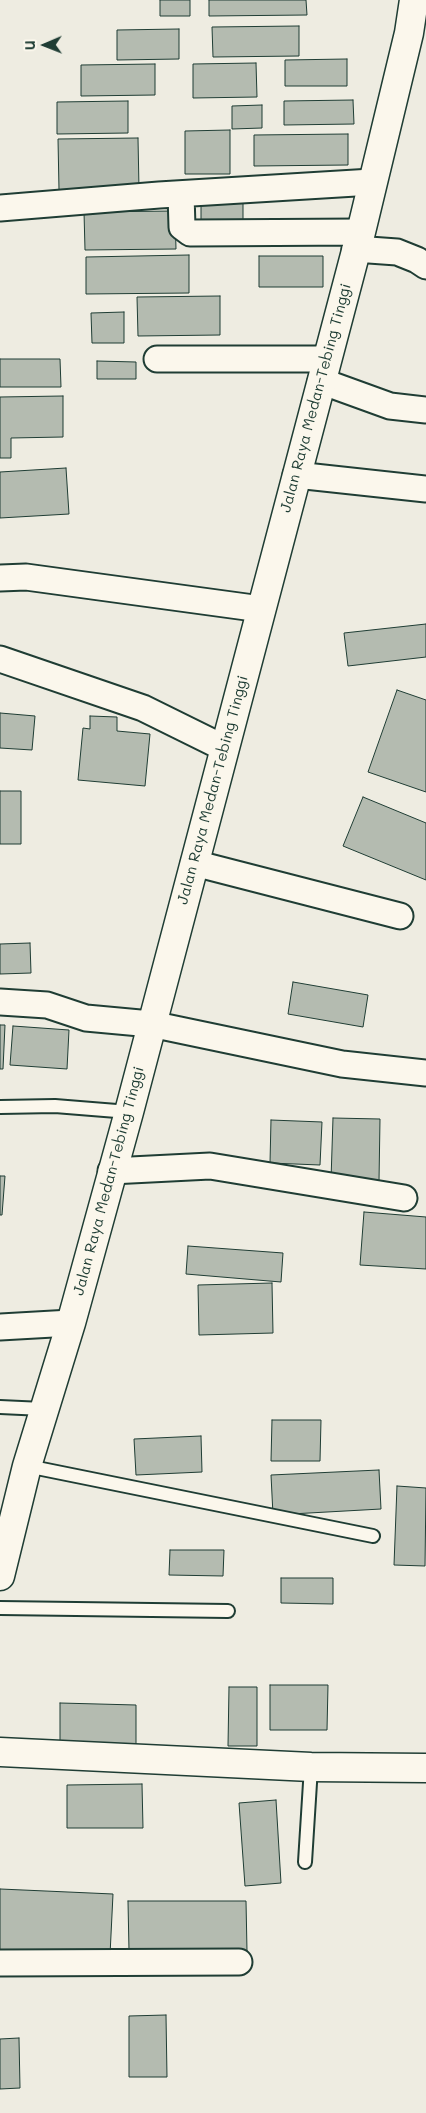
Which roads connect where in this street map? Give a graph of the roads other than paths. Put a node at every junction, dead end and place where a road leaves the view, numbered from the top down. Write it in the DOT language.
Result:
graph roads {
  1 [pos="414,0"];
  2 [pos="372,182"];
  3 [pos="181,194"];
  4 [pos="0,208"];
  5 [pos="358,241"];
  6 [pos="426,266"];
  7 [pos="158,360"];
  8 [pos="324,370"];
  9 [pos="426,410"];
  10 [pos="296,475"];
  11 [pos="426,489"];
  12 [pos="0,578"];
  13 [pos="261,609"];
  14 [pos="0,659"];
  15 [pos="224,748"];
  16 [pos="194,863"];
  17 [pos="400,916"];
  18 [pos="0,1002"];
  19 [pos="151,1024"];
  20 [pos="426,1073"];
  21 [pos="0,1107"];
  22 [pos="129,1112"];
  23 [pos="111,1171"];
  24 [pos="404,1198"];
  25 [pos="71,1324"];
  26 [pos="0,1327"];
  27 [pos="0,1406"];
  28 [pos="43,1408"];
  29 [pos="27,1466"];
  30 [pos="373,1536"];
  31 [pos="5,1537"];
  32 [pos="0,1576"];
  33 [pos="0,1608"];
  34 [pos="228,1611"];
  35 [pos="0,1752"];
  36 [pos="311,1767"];
  37 [pos="426,1768"];
  38 [pos="305,1862"];
  39 [pos="240,1962"];
  40 [pos="0,1963"];
  1 -- 2 [label="main road, Jalan Raya Medan-Tebing Tinggi"];
  2 -- 3 [label="street"];
  2 -- 5 [label="main road, Jalan Raya Medan-Tebing Tinggi"];
  3 -- 4 [label="street"];
  3 -- 5 [label="street"];
  5 -- 6 [label="street"];
  5 -- 8 [label="main road, Jalan Raya Medan-Tebing Tinggi"];
  7 -- 8 [label="street"];
  8 -- 9 [label="street"];
  8 -- 10 [label="main road, Jalan Raya Medan-Tebing Tinggi"];
  10 -- 11 [label="street"];
  10 -- 13 [label="main road, Jalan Raya Medan-Tebing Tinggi"];
  12 -- 13 [label="street"];
  13 -- 15 [label="main road, Jalan Raya Medan-Tebing Tinggi"];
  14 -- 15 [label="street"];
  15 -- 16 [label="main road, Jalan Raya Medan-Tebing Tinggi"];
  16 -- 17 [label="street"];
  16 -- 19 [label="main road, Jalan Raya Medan-Tebing Tinggi"];
  18 -- 19 [label="street"];
  19 -- 20 [label="street"];
  19 -- 22 [label="main road, Jalan Raya Medan-Tebing Tinggi"];
  21 -- 22 [label="lane"];
  22 -- 23 [label="main road, Jalan Raya Medan-Tebing Tinggi"];
  23 -- 24 [label="street"];
  23 -- 25 [label="main road, Jalan Raya Medan-Tebing Tinggi"];
  25 -- 26 [label="street"];
  25 -- 28 [label="main road, Jalan Raya Medan-Tebing Tinggi"];
  27 -- 28 [label="lane"];
  28 -- 29 [label="main road, Jalan Raya Medan-Tebing Tinggi"];
  29 -- 30 [label="lane"];
  29 -- 31 [label="main road, Jalan Raya Medan-Tebing Tinggi"];
  31 -- 32 [label="main road, Jalan Raya Medan-Tebing Tinggi"];
  33 -- 34 [label="lane"];
  35 -- 36 [label="main road"];
  36 -- 37 [label="main road"];
  36 -- 38 [label="lane"];
  39 -- 40 [label="street"];
}
